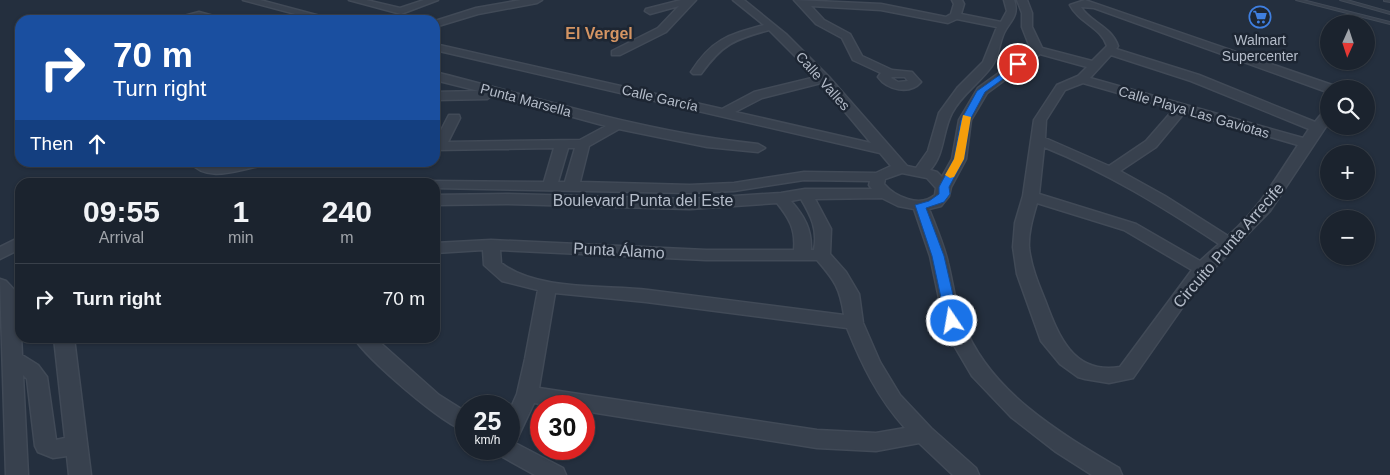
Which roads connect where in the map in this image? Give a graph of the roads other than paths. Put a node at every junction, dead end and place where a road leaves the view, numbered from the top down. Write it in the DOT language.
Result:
graph roads {
  1 [pos="248,0"];
  2 [pos="354,0"];
  3 [pos="433,0"];
  4 [pos="537,0"];
  5 [pos="738,0"];
  6 [pos="957,0"];
  7 [pos="1009,0"];
  8 [pos="1022,0"];
  9 [pos="1298,0"];
  10 [pos="1342,0"];
  11 [pos="1386,0"];
  12 [pos="689,1"];
  13 [pos="800,1"];
  14 [pos="1390,1"];
  15 [pos="650,11"];
  16 [pos="1390,13"];
  17 [pos="310,15"];
  18 [pos="952,18"];
  19 [pos="440,22"];
  20 [pos="1390,23"];
  21 [pos="772,26"];
  22 [pos="1002,29"];
  23 [pos="440,48"];
  24 [pos="1110,51"];
  25 [pos="616,53"];
  26 [pos="1034,53"];
  27 [pos="697,72"];
  28 [pos="1088,72"];
  29 [pos="890,73"];
  30 [pos="440,77"];
  31 [pos="822,79"];
  32 [pos="1320,85"];
  33 [pos="502,94"];
  34 [pos="440,96"];
  35 [pos="1181,109"];
  36 [pos="723,114"];
  37 [pos="454,118"];
  38 [pos="1320,124"];
  39 [pos="617,125"];
  40 [pos="1316,128"];
  41 [pos="1037,140"];
  42 [pos="440,142"];
  43 [pos="1307,143"];
  44 [pos="583,144"];
  45 [pos="562,145"];
  46 [pos="440,146"];
  47 [pos="758,148"];
  48 [pos="885,150"];
  49 [pos="203,167"];
  50 [pos="230,167"];
  51 [pos="902,168"];
  52 [pos="1112,170"];
  53 [pos="922,171"];
  54 [pos="878,177"];
  55 [pos="440,184"];
  56 [pos="550,185"];
  57 [pos="572,185"];
  58 [pos="944,187"];
  59 [pos="806,194"];
  60 [pos="881,194"];
  61 [pos="1031,196"];
  62 [pos="781,198"];
  63 [pos="440,200"];
  64 [pos="920,205"];
  65 [pos="1229,244"];
  66 [pos="15,245"];
  67 [pos="491,245"];
  68 [pos="440,248"];
  69 [pos="0,254"];
  70 [pos="812,255"];
  71 [pos="1202,269"];
  72 [pos="0,285"];
  73 [pos="547,287"];
  74 [pos="854,323"];
  75 [pos="65,343"];
  76 [pos="369,343"];
  77 [pos="13,359"];
  78 [pos="526,394"];
  79 [pos="520,409"];
  80 [pos="455,415"];
  81 [pos="923,434"];
  82 [pos="76,444"];
  83 [pos="520,456"];
  84 [pos="17,475"];
  85 [pos="80,475"];
  86 [pos="555,475"];
  87 [pos="968,475"];
  88 [pos="1111,475"];
  1 -- 17 [label="street"];
  2 -- 3 [label="street"];
  4 -- 19 [label="street"];
  5 -- 21 [label="street, Calle Valles"];
  6 -- 18 [label="street"];
  7 -- 22 [label="street"];
  8 -- 26 [label="street"];
  9 -- 20 [label="lane"];
  10 -- 16 [label="lane"];
  11 -- 14 [label="lane"];
  12 -- 15 [label="street"];
  12 -- 25 [label="street"];
  13 -- 18 [label="street"];
  13 -- 29 [label="street"];
  18 -- 22 [label="street"];
  21 -- 27 [label="street"];
  21 -- 31 [label="street, Calle Valles"];
  22 -- 53 [label="street"];
  23 -- 36 [label="street, Calle García"];
  24 -- 28 [label="street, Circuito Punta Arrecife"];
  24 -- 32 [label="street"];
  24 -- 40 [label="street, Calle Playa Las Gaviotas"];
  26 -- 28 [label="street, Calle Playa Las Gaviotas"];
  26 -- 58 [label="street"];
  28 -- 35 [label="street, Calle Playa Las Gaviotas"];
  28 -- 41 [label="street, Circuito Punta Arrecife"];
  30 -- 33 [label="street, Punta Marsella"];
  31 -- 36 [label="street"];
  31 -- 48 [label="street, Calle Valles"];
  33 -- 34 [label="street"];
  33 -- 39 [label="street, Punta Marsella"];
  35 -- 43 [label="street, Calle Playa Las Gaviotas"];
  35 -- 52 [label="street"];
  36 -- 48 [label="street, Calle García"];
  37 -- 42 [label="street"];
  38 -- 40 [label="street, Circuito Punta Arrecife"];
  39 -- 44 [label="street, Punta Marsella"];
  39 -- 47 [label="street, Punta Marsella"];
  40 -- 43 [label="street, Circuito Punta Arrecife"];
  41 -- 52 [label="street"];
  41 -- 61 [label="street, Circuito Punta Arrecife"];
  43 -- 65 [label="street, Circuito Punta Arrecife"];
  44 -- 45 [label="street, Punta Marsella"];
  44 -- 57 [label="street"];
  45 -- 46 [label="street, Punta Marsella"];
  45 -- 56 [label="street"];
  48 -- 51 [label="street, Calle Valles"];
  49 -- 50 [label="street"];
  51 -- 53 [label="street"];
  51 -- 54 [label="street"];
  52 -- 65 [label="street"];
  53 -- 58 [label="street"];
  54 -- 57 [label="street, Boulevard Punta del Este"];
  54 -- 60 [label="street"];
  55 -- 56 [label="street, Boulevard Punta del Este"];
  56 -- 57 [label="street, Boulevard Punta del Este"];
  58 -- 64 [label="street"];
  59 -- 60 [label="street, Boulevard Punta del Este"];
  59 -- 62 [label="street, Boulevard Punta del Este"];
  59 -- 70 [label="street"];
  60 -- 64 [label="street"];
  61 -- 71 [label="street"];
  61 -- 71 [label="street, Circuito Punta Arrecife"];
  62 -- 63 [label="street, Boulevard Punta del Este"];
  62 -- 70 [label="street"];
  64 -- 88 [label="street"];
  65 -- 71 [label="street, Circuito Punta Arrecife"];
  66 -- 69 [label="street"];
  67 -- 68 [label="street, Punta Álamo"];
  67 -- 70 [label="street, Punta Álamo"];
  67 -- 73 [label="street"];
  70 -- 74 [label="street"];
  72 -- 77 [label="street"];
  73 -- 74 [label="street"];
  73 -- 78 [label="street"];
  74 -- 81 [label="street"];
  75 -- 82 [label="street"];
  76 -- 80 [label="street"];
  77 -- 82 [label="street"];
  77 -- 84 [label="street"];
  78 -- 79 [label="street"];
  78 -- 81 [label="street"];
  81 -- 87 [label="street"];
  82 -- 85 [label="street"];
  83 -- 86 [label="street"];
}
